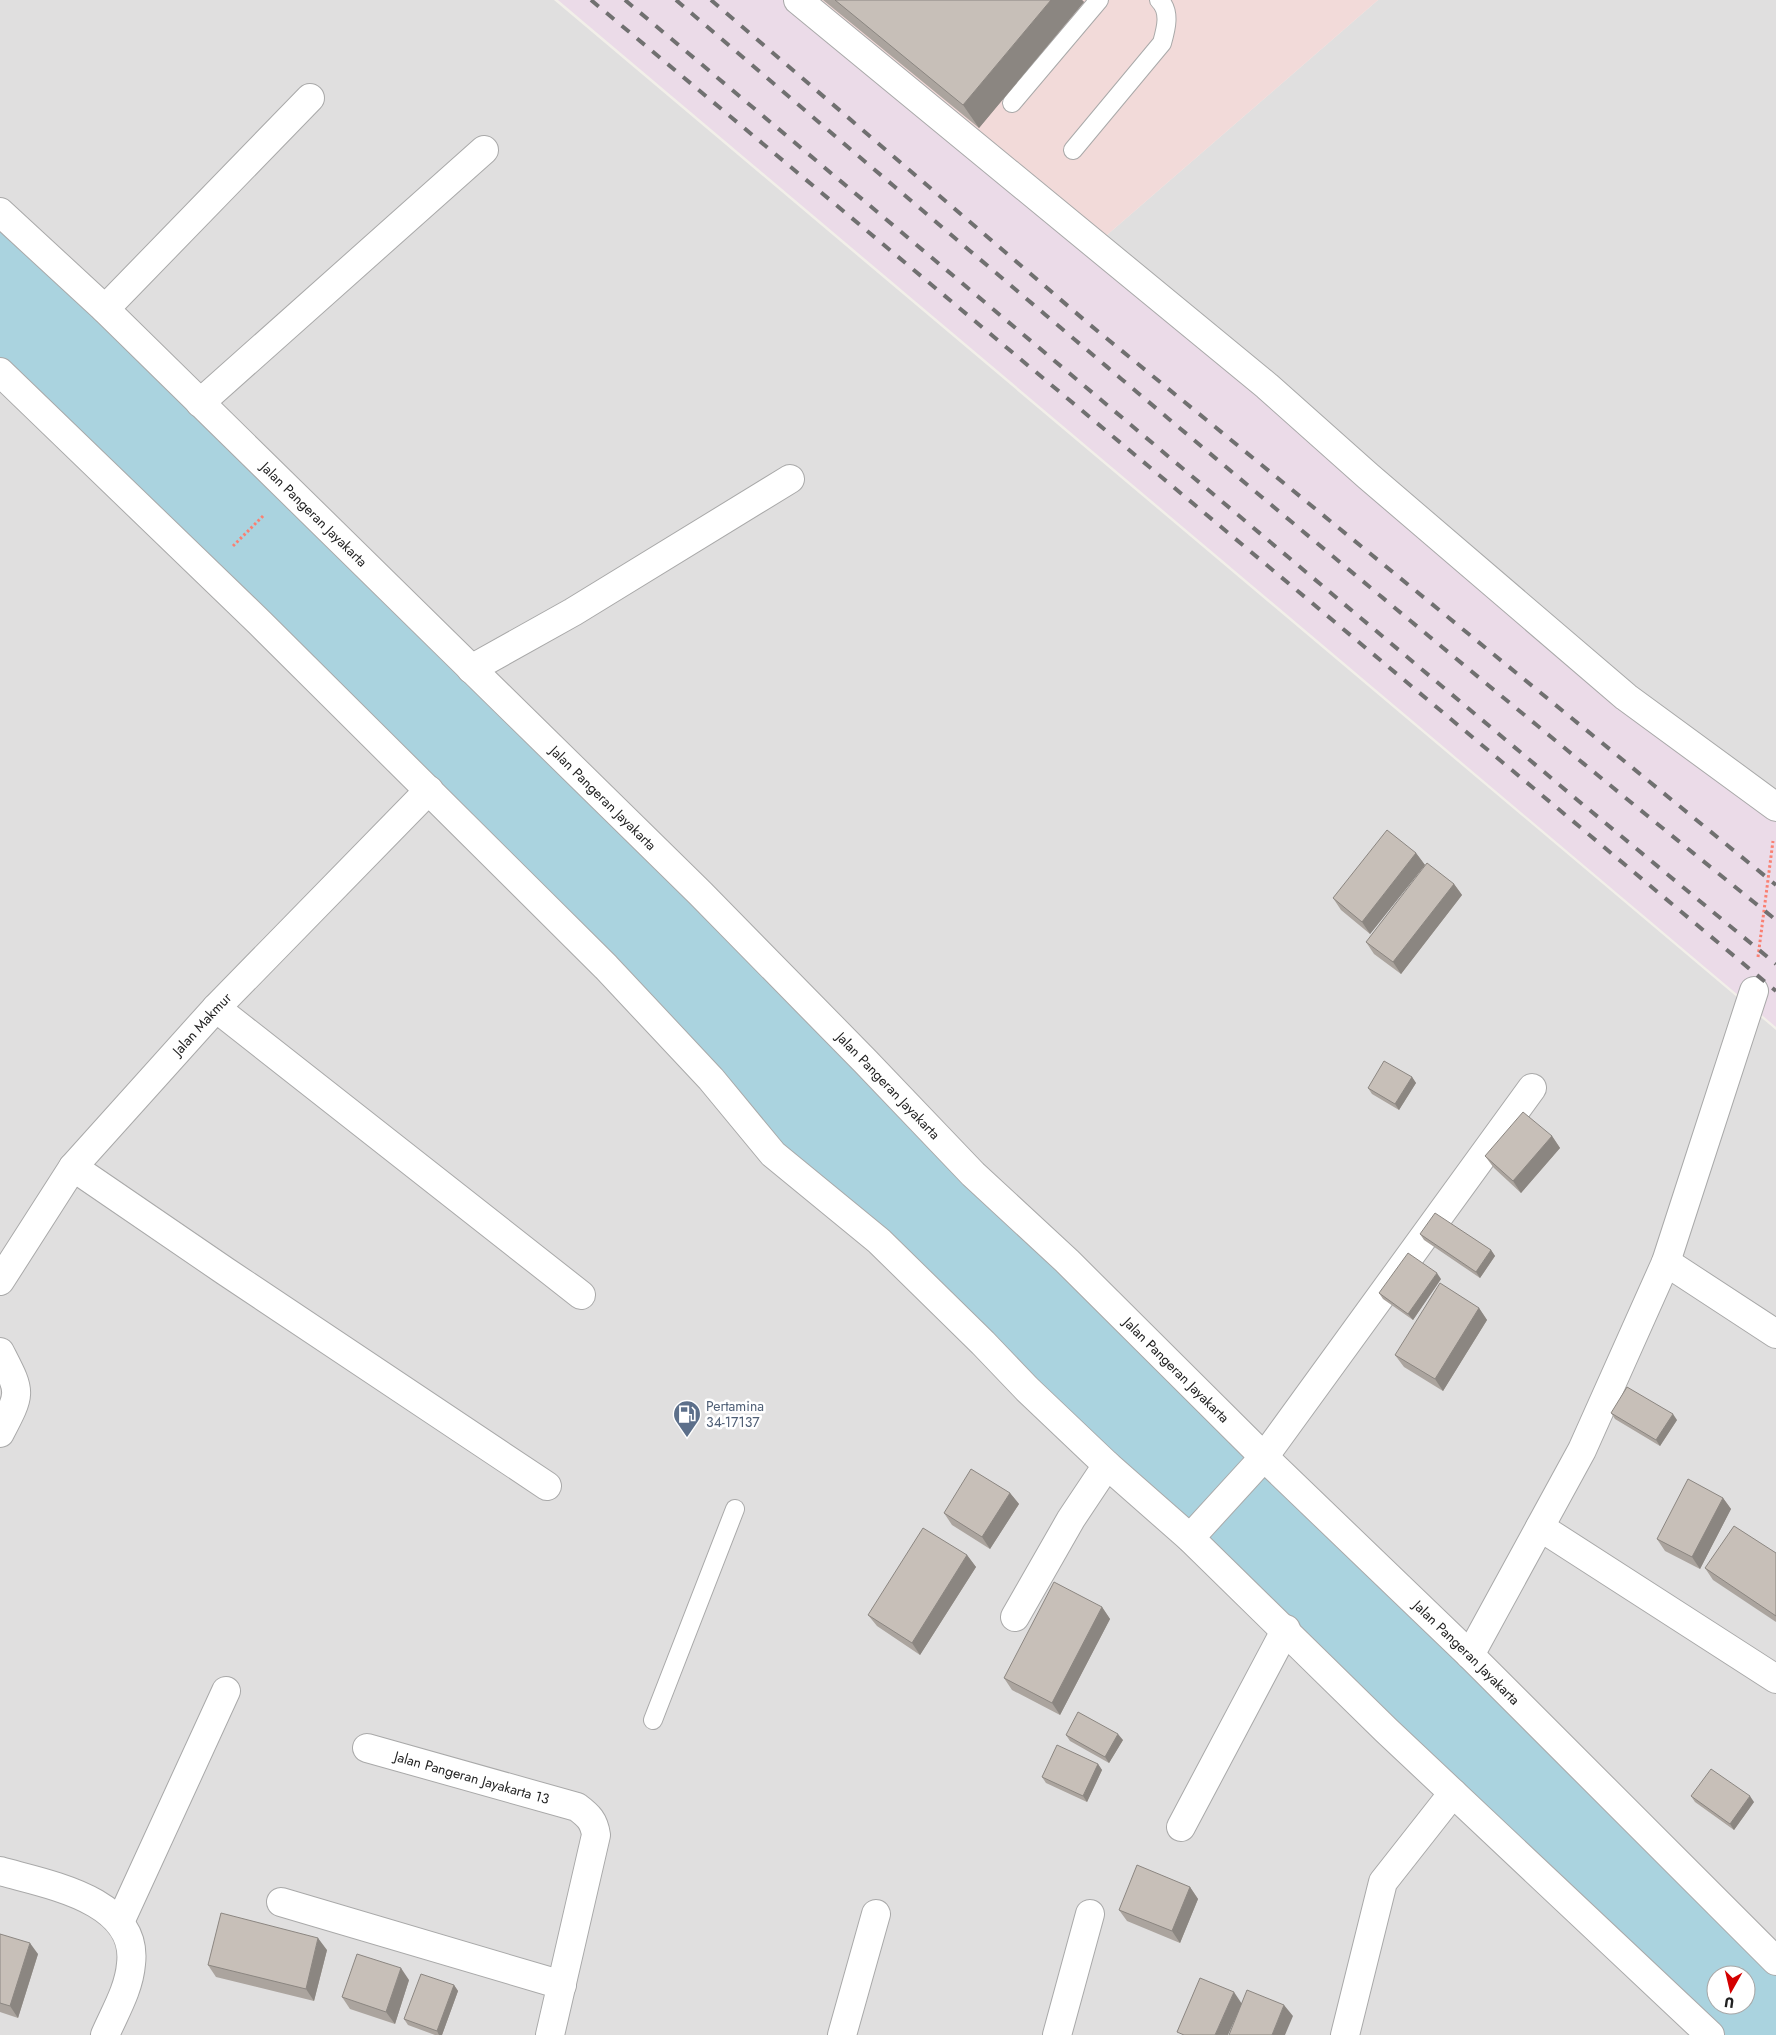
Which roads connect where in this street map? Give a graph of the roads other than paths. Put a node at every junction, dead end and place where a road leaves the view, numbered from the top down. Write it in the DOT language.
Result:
graph roads {
  1 [pos="798,0"];
  2 [pos="1099,0"];
  3 [pos="1159,0"];
  4 [pos="310,98"];
  5 [pos="1012,103"];
  6 [pos="484,150"];
  7 [pos="1073,150"];
  8 [pos="0,212"];
  9 [pos="105,309"];
  10 [pos="0,372"];
  11 [pos="200,403"];
  12 [pos="790,479"];
  13 [pos="471,669"];
  14 [pos="429,790"];
  15 [pos="1775,820"];
  16 [pos="1754,991"];
  17 [pos="216,1008"];
  18 [pos="1532,1088"];
  19 [pos="73,1167"];
  20 [pos="1666,1262"];
  21 [pos="0,1281"];
  22 [pos="581,1295"];
  23 [pos="1776,1334"];
  24 [pos="0,1352"];
  25 [pos="0,1433"];
  26 [pos="1264,1457"];
  27 [pos="1107,1465"];
  28 [pos="547,1486"];
  29 [pos="735,1508"];
  30 [pos="1540,1527"];
  31 [pos="1195,1531"];
  32 [pos="1015,1617"];
  33 [pos="1286,1629"];
  34 [pos="1470,1655"];
  35 [pos="1776,1679"];
  36 [pos="226,1691"];
  37 [pos="653,1720"];
  38 [pos="367,1748"];
  39 [pos="1453,1793"];
  40 [pos="1181,1828"];
  41 [pos="0,1870"];
  42 [pos="281,1902"];
  43 [pos="876,1914"];
  44 [pos="1090,1914"];
  45 [pos="120,1922"];
  46 [pos="1776,1961"];
  47 [pos="562,1985"];
  48 [pos="104,2035"];
  49 [pos="550,2035"];
  50 [pos="842,2035"];
  51 [pos="1057,2035"];
  52 [pos="1345,2035"];
  53 [pos="1710,2035"];
  1 -- 15 [label="street"];
  2 -- 5 [label="lane"];
  3 -- 7 [label="lane"];
  4 -- 9 [label="street"];
  6 -- 11 [label="street"];
  8 -- 9 [label="street, Jalan Pangeran Jayakarta"];
  9 -- 11 [label="street, Jalan Pangeran Jayakarta"];
  10 -- 14 [label="street"];
  11 -- 13 [label="street, Jalan Pangeran Jayakarta"];
  12 -- 13 [label="street"];
  13 -- 26 [label="street, Jalan Pangeran Jayakarta"];
  14 -- 17 [label="street, Jalan Makmur"];
  14 -- 27 [label="street"];
  16 -- 20 [label="street"];
  17 -- 19 [label="street, Jalan Makmur"];
  17 -- 22 [label="street"];
  18 -- 26 [label="street"];
  19 -- 21 [label="street, Jalan Makmur"];
  19 -- 28 [label="street"];
  20 -- 23 [label="street"];
  20 -- 30 [label="street"];
  24 -- 25 [label="street"];
  26 -- 31 [label="street"];
  26 -- 34 [label="street, Jalan Pangeran Jayakarta"];
  27 -- 31 [label="street"];
  27 -- 32 [label="street"];
  29 -- 37 [label="lane"];
  30 -- 34 [label="street"];
  30 -- 35 [label="street"];
  31 -- 33 [label="street"];
  33 -- 39 [label="street"];
  33 -- 40 [label="street"];
  34 -- 46 [label="street, Jalan Pangeran Jayakarta"];
  36 -- 45 [label="street"];
  38 -- 47 [label="street, Jalan Pangeran Jayakarta 13"];
  39 -- 52 [label="street"];
  39 -- 53 [label="street"];
  41 -- 45 [label="street"];
  42 -- 47 [label="street"];
  43 -- 50 [label="street"];
  44 -- 51 [label="street"];
  45 -- 48 [label="street"];
  47 -- 49 [label="street"];
}
